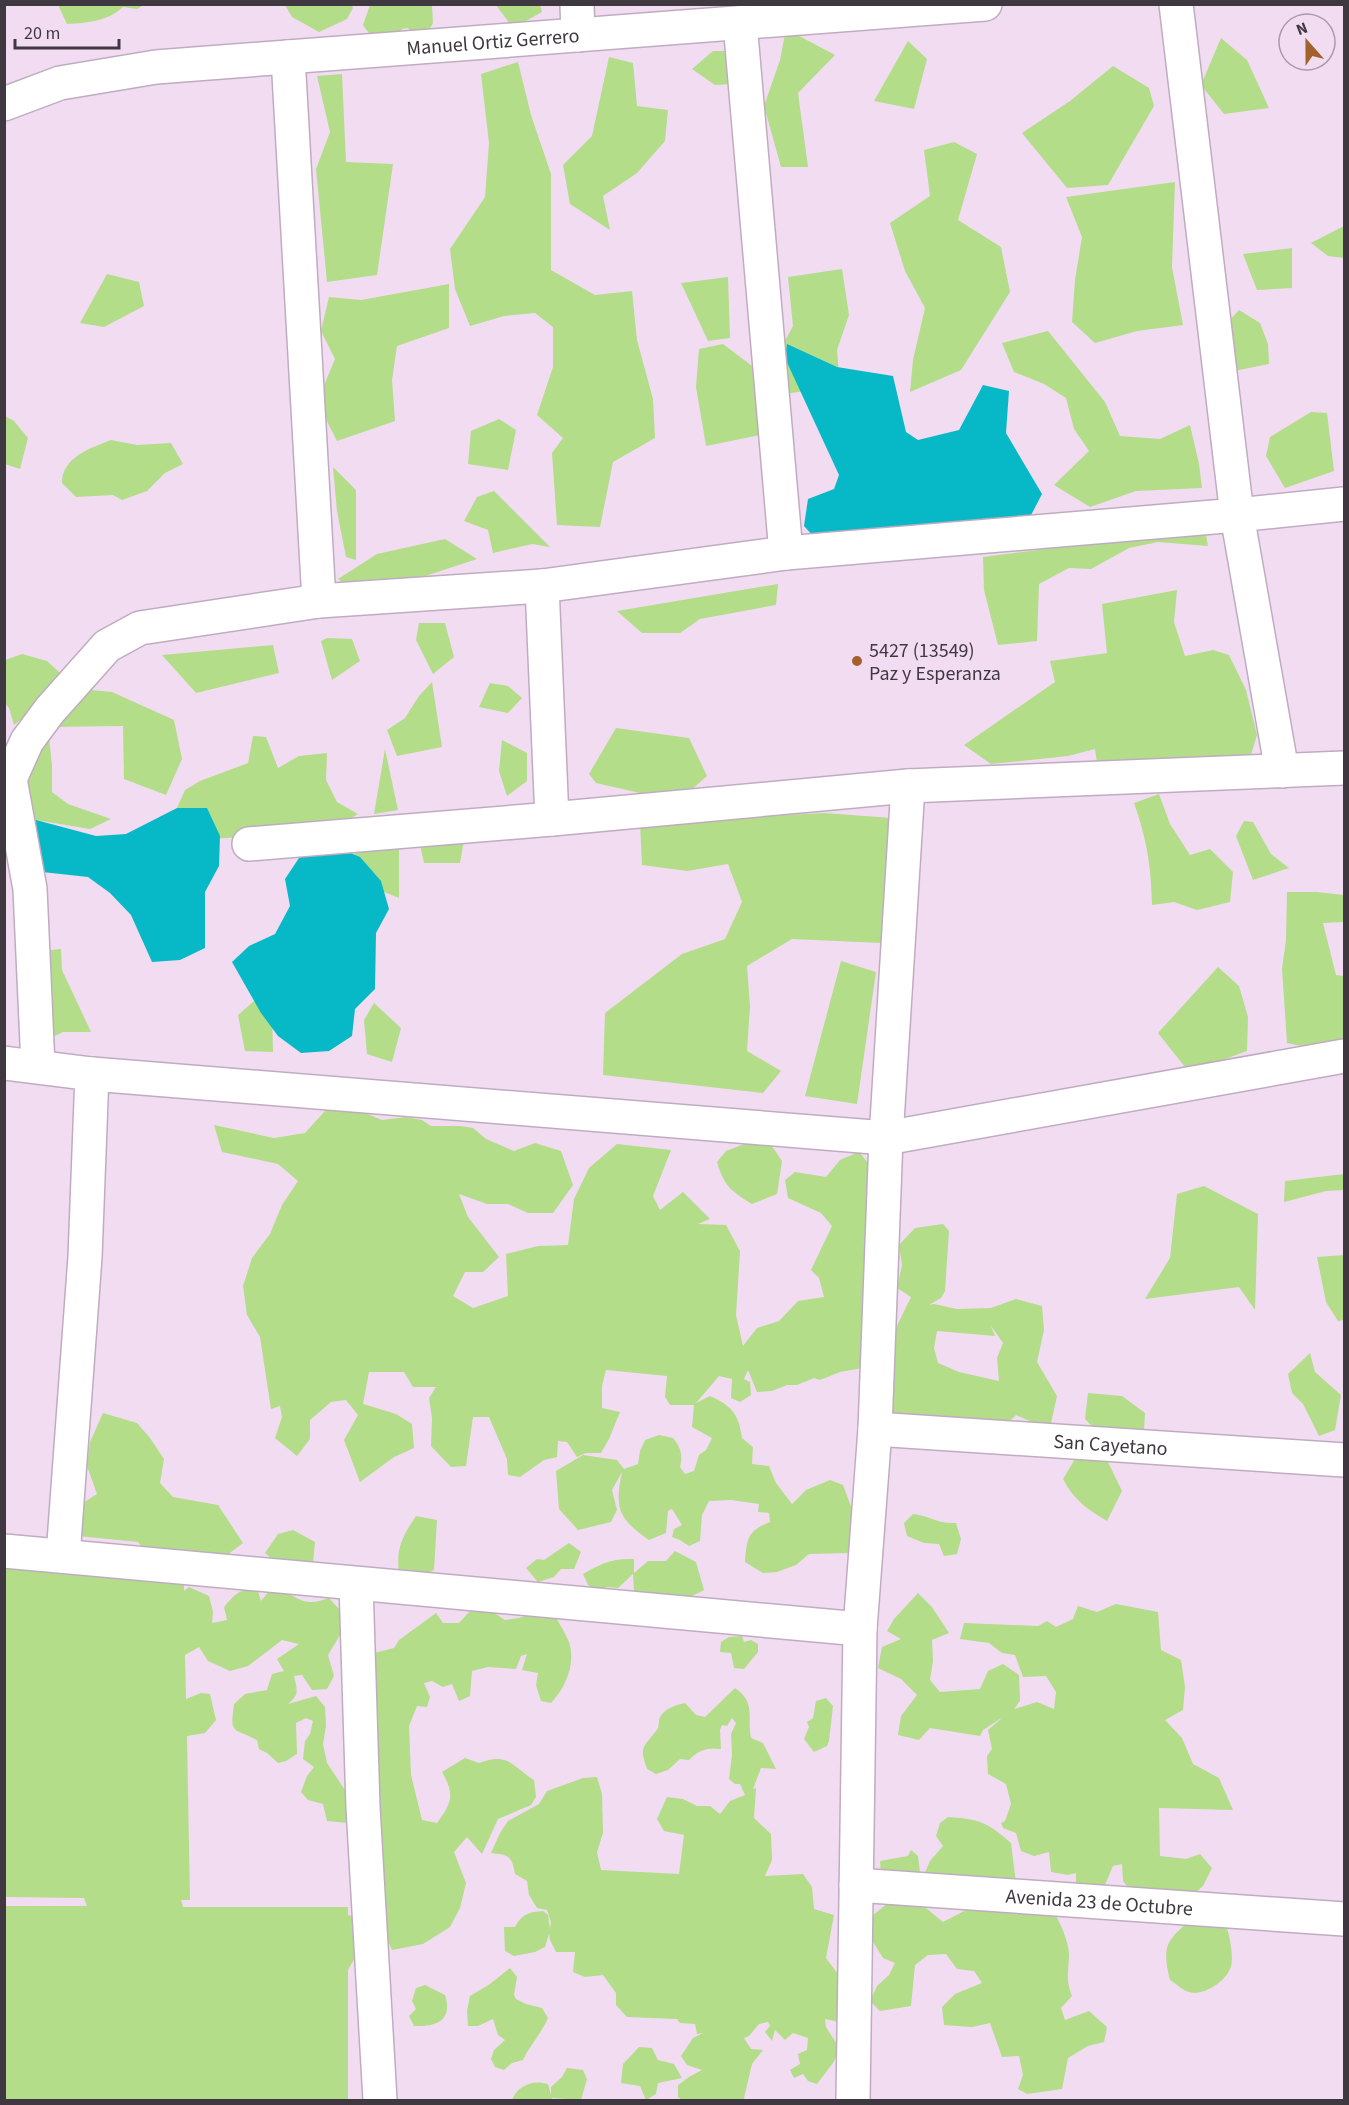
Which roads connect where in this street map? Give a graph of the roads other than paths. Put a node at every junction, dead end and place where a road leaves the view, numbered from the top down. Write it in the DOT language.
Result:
graph roads {
  1 [pos="985,4"];
  2 [pos="1176,4"];
  3 [pos="578,20"];
  4 [pos="740,23"];
  5 [pos="288,57"];
  6 [pos="4,104"];
  7 [pos="1344,504"];
  8 [pos="1237,515"];
  9 [pos="786,553"];
  10 [pos="542,586"];
  11 [pos="319,601"];
  12 [pos="1344,768"];
  13 [pos="1282,771"];
  14 [pos="7,778"];
  15 [pos="908,786"];
  16 [pos="552,819"];
  17 [pos="249,844"];
  18 [pos="1344,1056"];
  19 [pos="4,1063"];
  20 [pos="38,1066"];
  21 [pos="92,1074"];
  22 [pos="886,1138"];
  23 [pos="875,1428"];
  24 [pos="1344,1460"];
  25 [pos="4,1551"];
  26 [pos="63,1556"];
  27 [pos="356,1584"];
  28 [pos="860,1629"];
  29 [pos="856,1885"];
  30 [pos="1344,1919"];
  31 [pos="380,2100"];
  32 [pos="853,2100"];
  1 -- 4 [label="street, Manuel Ortiz Gerrero"];
  2 -- 8 [label="street"];
  3 -- 4 [label="street, Manuel Ortiz Gerrero"];
  3 -- 5 [label="street, Manuel Ortiz Gerrero"];
  4 -- 9 [label="street"];
  5 -- 6 [label="street, Manuel Ortiz Gerrero"];
  5 -- 11 [label="street"];
  7 -- 8 [label="street"];
  8 -- 9 [label="street"];
  8 -- 13 [label="street"];
  9 -- 10 [label="street"];
  10 -- 11 [label="street"];
  10 -- 16 [label="street"];
  11 -- 14 [label="street"];
  12 -- 13 [label="street"];
  13 -- 15 [label="street"];
  14 -- 20 [label="street"];
  15 -- 16 [label="street"];
  15 -- 22 [label="street"];
  16 -- 17 [label="street"];
  18 -- 22 [label="street"];
  19 -- 20 [label="street"];
  20 -- 21 [label="street"];
  21 -- 22 [label="street"];
  21 -- 26 [label="street"];
  22 -- 23 [label="street"];
  23 -- 24 [label="street, San Cayetano"];
  23 -- 28 [label="street"];
  25 -- 26 [label="street"];
  26 -- 27 [label="street"];
  27 -- 28 [label="street"];
  27 -- 31 [label="street"];
  28 -- 29 [label="street"];
  29 -- 30 [label="street, Avenida 23 de Octubre"];
  29 -- 32 [label="street"];
}
